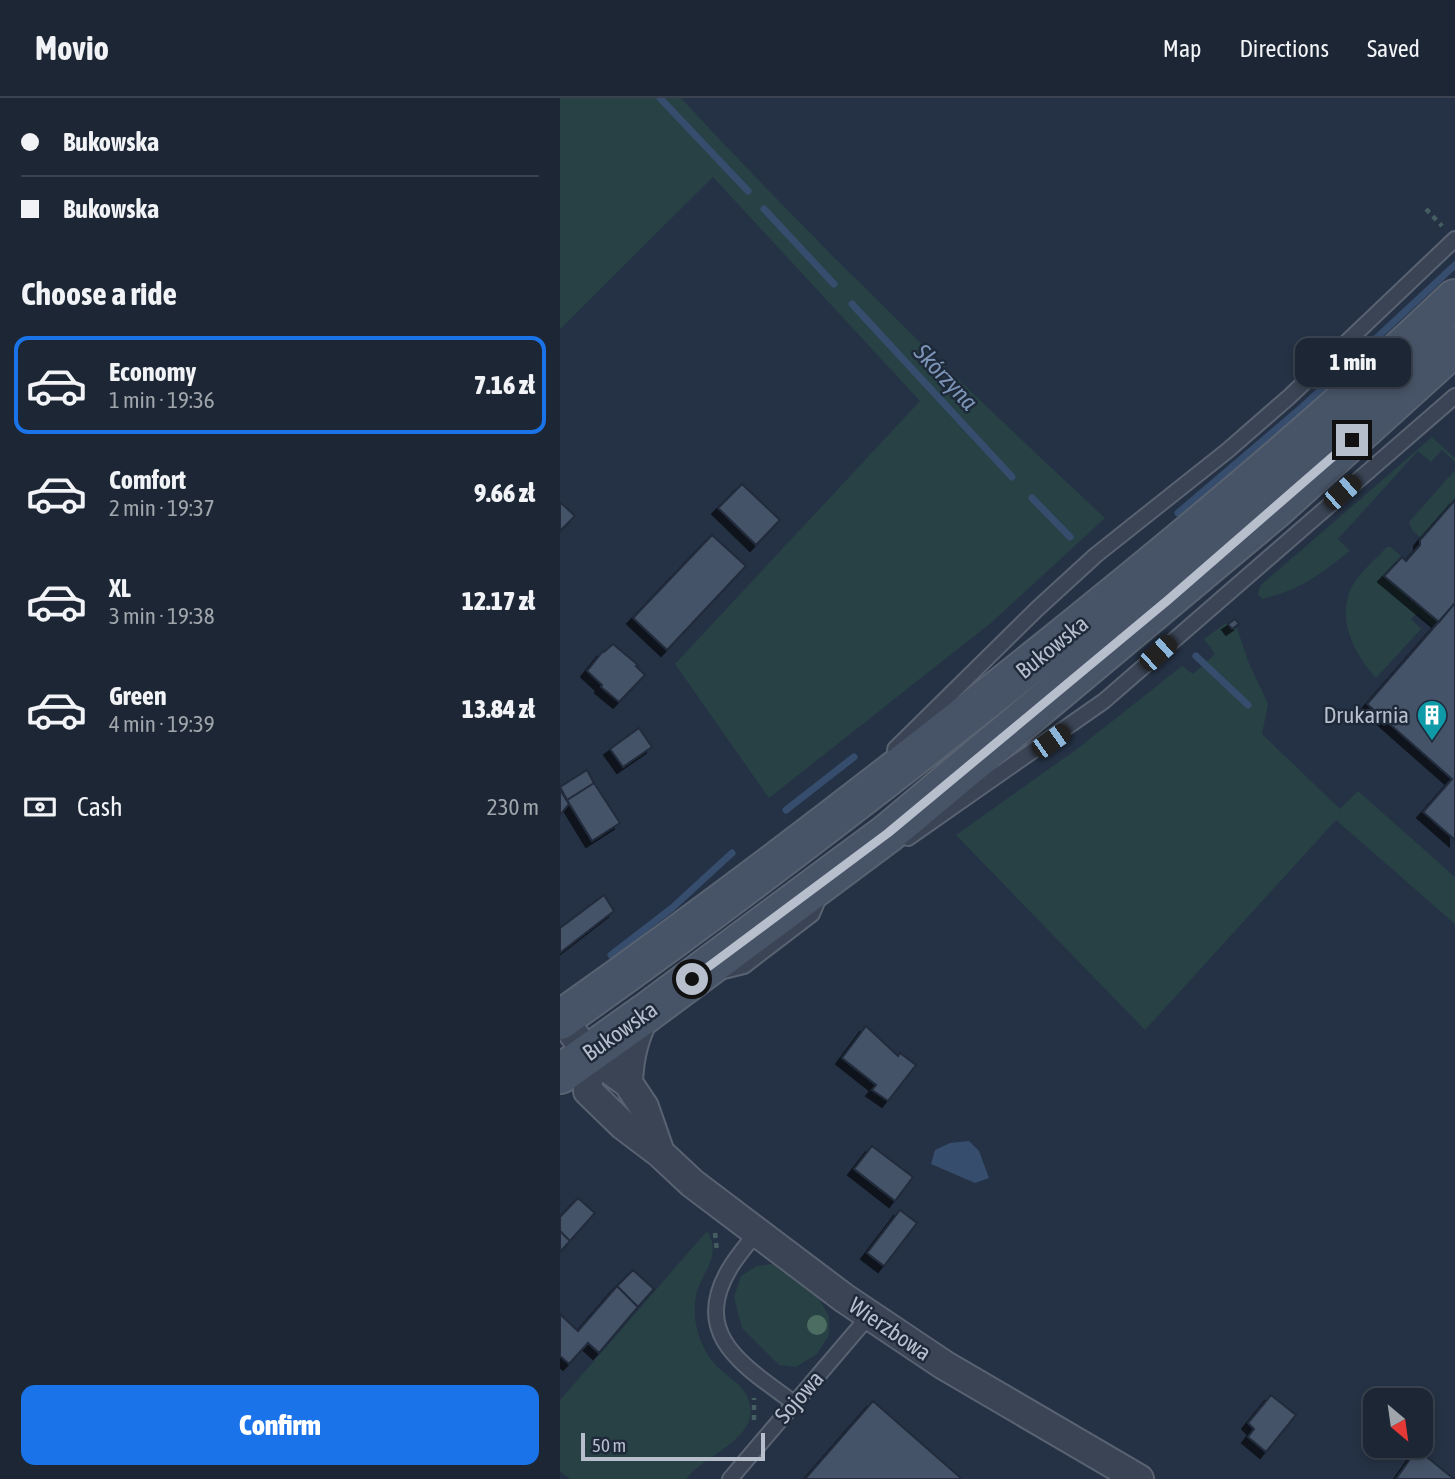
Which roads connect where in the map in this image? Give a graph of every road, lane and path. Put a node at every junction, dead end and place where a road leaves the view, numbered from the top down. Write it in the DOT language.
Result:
graph roads {
  1 [pos="1455,239"];
  2 [pos="1455,299"];
  3 [pos="1455,346"];
  4 [pos="1455,396"];
  5 [pos="880,784"];
  6 [pos="838,872"];
  7 [pos="646,1013"];
  8 [pos="561,1016"];
  9 [pos="574,1064"];
  10 [pos="628,1083"];
  11 [pos="660,1153"];
  12 [pos="713,1229"];
  13 [pos="756,1233"];
  14 [pos="717,1261"];
  15 [pos="869,1316"];
  16 [pos="750,1390"];
  17 [pos="794,1404"];
  18 [pos="750,1430"];
  19 [pos="730,1479"];
  20 [pos="1139,1479"];
  1 -- 5 [label="lane"];
  2 -- 5 [label="main road, Bukowska"];
  3 -- 6 [label="main road, Bukowska"];
  4 -- 6 [label="lane"];
  5 -- 8 [label="main road, Bukowska"];
  6 -- 7 [label="main road, Bukowska"];
  7 -- 9 [label="main road, Bukowska"];
  7 -- 10 [label="street"];
  8 -- 9 [label="street, Wierzbowa"];
  9 -- 10 [label="street, Wierzbowa"];
  9 -- 11 [label="street, Wierzbowa"];
  10 -- 11 [label="street, Wierzbowa"];
  11 -- 13 [label="street, Wierzbowa"];
  12 -- 14 [label="path"];
  13 -- 15 [label="street, Wierzbowa"];
  13 -- 17 [label="lane"];
  15 -- 17 [label="lane, Sojowa"];
  15 -- 20 [label="street, Wierzbowa"];
  16 -- 18 [label="path"];
  17 -- 19 [label="lane, Sojowa"];
}
